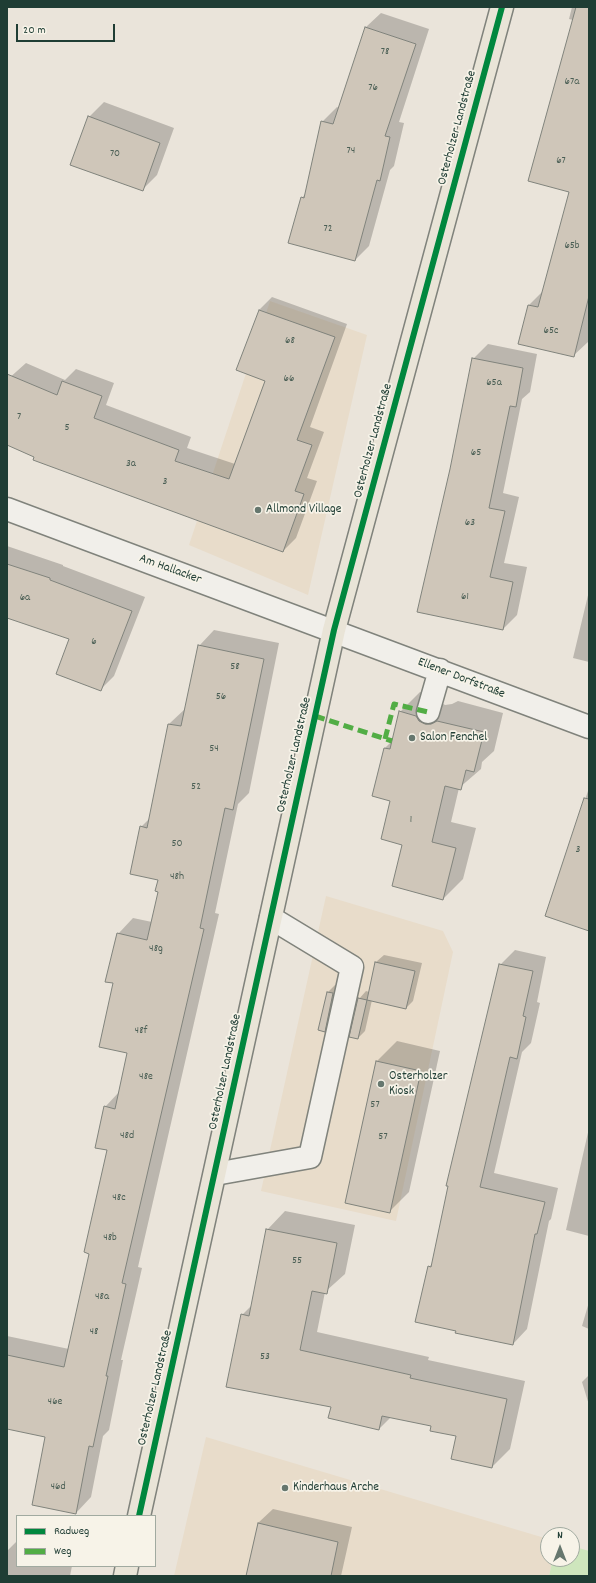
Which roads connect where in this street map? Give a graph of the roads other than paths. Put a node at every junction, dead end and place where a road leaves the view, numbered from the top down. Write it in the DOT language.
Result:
graph roads {
  1 [pos="502,7"];
  2 [pos="7,508"];
  3 [pos="334,630"];
  4 [pos="440,670"];
  5 [pos="428,712"];
  6 [pos="589,727"];
  7 [pos="271,918"];
  8 [pos="215,1174"];
  9 [pos="138,1515"];
  1 -- 3 [label="main road, Osterholzer Landstraße"];
  2 -- 3 [label="street, Am Hallacker"];
  3 -- 4 [label="street, Ellener Dorfstraße"];
  3 -- 7 [label="main road, Osterholzer Landstraße"];
  4 -- 5 [label="street"];
  4 -- 6 [label="street, Ellener Dorfstraße"];
  7 -- 8 [label="main road, Osterholzer Landstraße"];
  7 -- 8 [label="street"];
  8 -- 9 [label="main road, Osterholzer Landstraße"];
}
